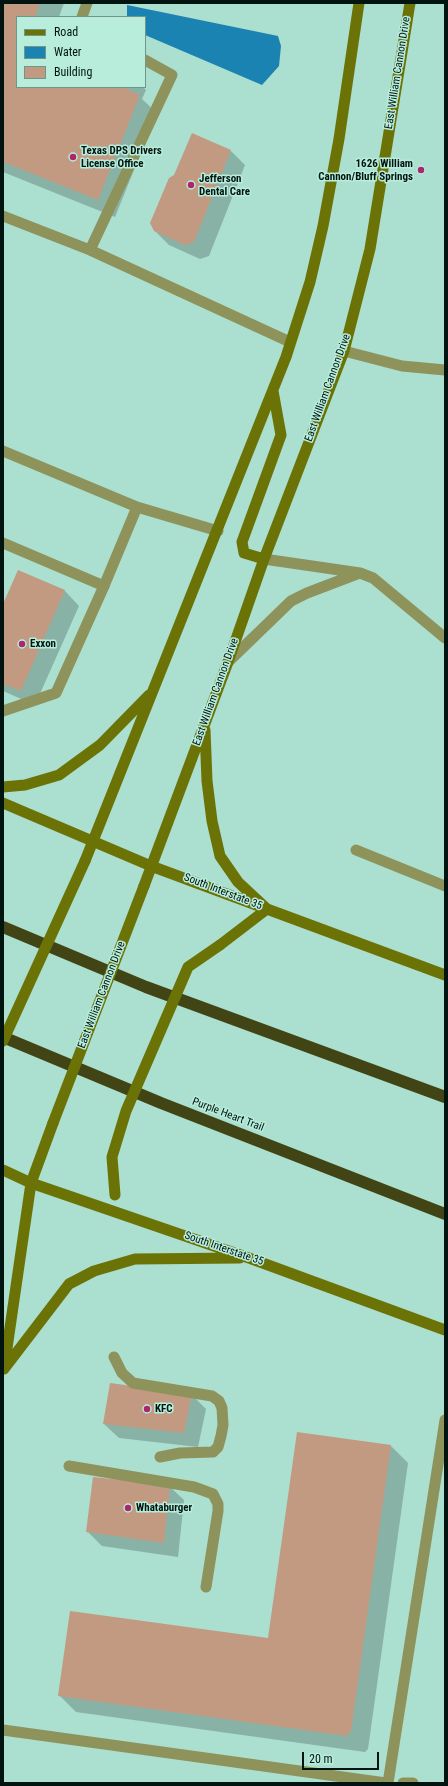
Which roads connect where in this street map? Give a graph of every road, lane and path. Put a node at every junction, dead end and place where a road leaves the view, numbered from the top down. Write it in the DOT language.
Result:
graph roads {
  1 [pos="87,3"];
  2 [pos="359,3"];
  3 [pos="410,3"];
  4 [pos="82,16"];
  5 [pos="146,61"];
  6 [pos="3,216"];
  7 [pos="90,250"];
  8 [pos="290,342"];
  9 [pos="344,351"];
  10 [pos="445,370"];
  11 [pos="273,390"];
  12 [pos="3,451"];
  13 [pos="136,507"];
  14 [pos="218,531"];
  15 [pos="3,542"];
  16 [pos="264,559"];
  17 [pos="360,573"];
  18 [pos="104,586"];
  19 [pos="445,638"];
  20 [pos="228,662"];
  21 [pos="153,690"];
  22 [pos="3,711"];
  23 [pos="205,724"];
  24 [pos="3,787"];
  25 [pos="3,803"];
  26 [pos="93,841"];
  27 [pos="356,850"];
  28 [pos="152,866"];
  29 [pos="445,886"];
  30 [pos="267,909"];
  31 [pos="3,927"];
  32 [pos="445,976"];
  33 [pos="3,1037"];
  34 [pos="3,1041"];
  35 [pos="445,1097"];
  36 [pos="3,1170"];
  37 [pos="31,1183"];
  38 [pos="118,1213"];
  39 [pos="445,1214"];
  40 [pos="249,1258"];
  41 [pos="445,1330"];
  42 [pos="114,1357"];
  43 [pos="4,1372"];
  44 [pos="445,1420"];
  45 [pos="160,1457"];
  46 [pos="69,1466"];
  47 [pos="206,1587"];
  48 [pos="3,1730"];
  49 [pos="387,1783"];
  50 [pos="403,1783"];
  51 [pos="413,1783"];
  1 -- 4 [label="street"];
  2 -- 8 [label="main road"];
  3 -- 9 [label="main road, East William Cannon Drive"];
  5 -- 7 [label="street"];
  6 -- 7 [label="street"];
  7 -- 8 [label="street"];
  8 -- 11 [label="main road"];
  9 -- 10 [label="street"];
  9 -- 16 [label="main road, East William Cannon Drive"];
  11 -- 14 [label="main road"];
  11 -- 16 [label="main road"];
  12 -- 13 [label="street"];
  13 -- 14 [label="street"];
  13 -- 18 [label="street"];
  14 -- 21 [label="main road"];
  15 -- 18 [label="street"];
  16 -- 17 [label="street"];
  16 -- 20 [label="main road, East William Cannon Drive"];
  17 -- 19 [label="street"];
  17 -- 20 [label="street"];
  18 -- 22 [label="street"];
  20 -- 23 [label="main road, East William Cannon Drive"];
  21 -- 24 [label="main road"];
  21 -- 26 [label="main road"];
  23 -- 28 [label="main road, East William Cannon Drive"];
  23 -- 30 [label="main road"];
  25 -- 26 [label="main road, South Interstate 35"];
  26 -- 28 [label="main road, South Interstate 35"];
  26 -- 34 [label="main road, bridge"];
  27 -- 29 [label="street"];
  28 -- 30 [label="main road, South Interstate 35"];
  28 -- 37 [label="main road, East William Cannon Drive, bridge"];
  30 -- 32 [label="main road, South Interstate 35"];
  30 -- 38 [label="main road, bridge"];
  31 -- 35 [label="highway"];
  33 -- 39 [label="highway, Purple Heart Trail"];
  36 -- 37 [label="main road, South Interstate 35"];
  37 -- 38 [label="main road, South Interstate 35"];
  37 -- 43 [label="main road, East William Cannon Drive"];
  38 -- 40 [label="main road, South Interstate 35"];
  40 -- 41 [label="main road, South Interstate 35"];
  40 -- 43 [label="main road"];
  42 -- 45 [label="street"];
  44 -- 49 [label="street"];
  46 -- 47 [label="street"];
  48 -- 49 [label="street"];
  50 -- 51 [label="street"];
}
